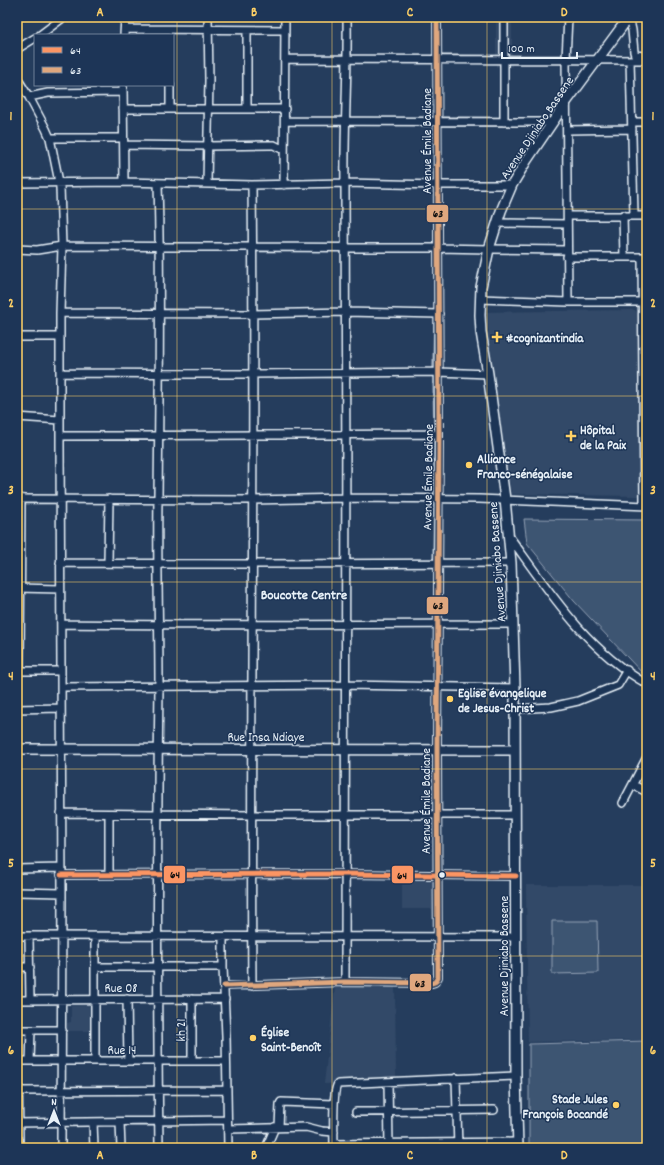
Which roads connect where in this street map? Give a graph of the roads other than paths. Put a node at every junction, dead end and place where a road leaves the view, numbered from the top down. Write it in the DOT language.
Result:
graph roads {
  1 [pos="64,17"];
  2 [pos="125,17"];
  3 [pos="208,17"];
  4 [pos="285,17"];
  5 [pos="347,17"];
  6 [pos="437,17"];
  7 [pos="504,17"];
  8 [pos="568,17"];
  9 [pos="629,17"];
  10 [pos="208,30"];
  11 [pos="247,30"];
  12 [pos="285,30"];
  13 [pos="124,32"];
  14 [pos="169,32"];
  15 [pos="41,34"];
  16 [pos="34,39"];
  17 [pos="17,49"];
  18 [pos="647,56"];
  19 [pos="348,58"];
  20 [pos="285,59"];
  21 [pos="566,59"];
  22 [pos="599,59"];
  23 [pos="438,60"];
  24 [pos="504,60"];
  25 [pos="630,60"];
  26 [pos="647,60"];
  27 [pos="17,78"];
  28 [pos="170,86"];
  29 [pos="123,88"];
  30 [pos="29,97"];
  31 [pos="567,101"];
  32 [pos="170,108"];
  33 [pos="123,109"];
  34 [pos="208,109"];
  35 [pos="247,109"];
  36 [pos="285,109"];
  37 [pos="285,121"];
  38 [pos="346,121"];
  39 [pos="438,121"];
  40 [pos="504,122"];
  41 [pos="552,122"];
  42 [pos="647,122"];
  43 [pos="632,126"];
  44 [pos="567,130"];
  45 [pos="50,138"];
  46 [pos="123,141"];
  47 [pos="208,146"];
  48 [pos="284,150"];
  49 [pos="124,182"];
  50 [pos="17,183"];
  51 [pos="60,183"];
  52 [pos="158,183"];
  53 [pos="207,183"];
  54 [pos="345,183"];
  55 [pos="252,185"];
  56 [pos="284,185"];
  57 [pos="439,185"];
  58 [pos="512,185"];
  59 [pos="634,215"];
  60 [pos="623,216"];
  61 [pos="647,216"];
  62 [pos="568,220"];
  63 [pos="497,223"];
  64 [pos="62,246"];
  65 [pos="253,247"];
  66 [pos="346,247"];
  67 [pos="160,248"];
  68 [pos="438,248"];
  69 [pos="17,249"];
  70 [pos="489,250"];
  71 [pos="567,253"];
  72 [pos="624,257"];
  73 [pos="644,257"];
  74 [pos="480,299"];
  75 [pos="568,302"];
  76 [pos="644,302"];
  77 [pos="346,312"];
  78 [pos="60,313"];
  79 [pos="160,313"];
  80 [pos="252,314"];
  81 [pos="439,314"];
  82 [pos="644,335"];
  83 [pos="17,337"];
  84 [pos="60,337"];
  85 [pos="60,372"];
  86 [pos="439,372"];
  87 [pos="645,372"];
  88 [pos="345,373"];
  89 [pos="159,374"];
  90 [pos="252,374"];
  91 [pos="488,374"];
  92 [pos="645,407"];
  93 [pos="17,417"];
  94 [pos="60,420"];
  95 [pos="345,434"];
  96 [pos="439,434"];
  97 [pos="159,435"];
  98 [pos="252,435"];
  99 [pos="60,436"];
  100 [pos="19,498"];
  101 [pos="109,498"];
  102 [pos="345,498"];
  103 [pos="60,499"];
  104 [pos="158,499"];
  105 [pos="438,499"];
  106 [pos="505,499"];
  107 [pos="253,500"];
  108 [pos="645,506"];
  109 [pos="509,536"];
  110 [pos="60,563"];
  111 [pos="108,563"];
  112 [pos="345,563"];
  113 [pos="510,563"];
  114 [pos="158,564"];
  115 [pos="252,564"];
  116 [pos="438,564"];
  117 [pos="18,588"];
  118 [pos="60,589"];
  119 [pos="61,624"];
  120 [pos="252,624"];
  121 [pos="345,624"];
  122 [pos="437,624"];
  123 [pos="513,624"];
  124 [pos="158,625"];
  125 [pos="626,670"];
  126 [pos="18,671"];
  127 [pos="61,671"];
  128 [pos="646,682"];
  129 [pos="253,685"];
  130 [pos="346,685"];
  131 [pos="159,686"];
  132 [pos="437,686"];
  133 [pos="61,687"];
  134 [pos="515,688"];
  135 [pos="61,708"];
  136 [pos="17,709"];
  137 [pos="515,709"];
  138 [pos="17,749"];
  139 [pos="61,749"];
  140 [pos="157,749"];
  141 [pos="346,749"];
  142 [pos="437,749"];
  143 [pos="252,750"];
  144 [pos="515,750"];
  145 [pos="647,757"];
  146 [pos="633,785"];
  147 [pos="647,792"];
  148 [pos="623,803"];
  149 [pos="61,813"];
  150 [pos="109,814"];
  151 [pos="158,814"];
  152 [pos="346,814"];
  153 [pos="251,815"];
  154 [pos="438,815"];
  155 [pos="515,815"];
  156 [pos="17,869"];
  157 [pos="61,872"];
  158 [pos="345,874"];
  159 [pos="109,875"];
  160 [pos="158,875"];
  161 [pos="251,875"];
  162 [pos="437,875"];
  163 [pos="516,876"];
  164 [pos="17,892"];
  165 [pos="62,893"];
  166 [pos="17,936"];
  167 [pos="61,936"];
  168 [pos="158,936"];
  169 [pos="345,936"];
  170 [pos="29,937"];
  171 [pos="95,937"];
  172 [pos="222,937"];
  173 [pos="437,937"];
  174 [pos="516,937"];
  175 [pos="252,938"];
  176 [pos="158,966"];
  177 [pos="17,967"];
  178 [pos="30,967"];
  179 [pos="96,967"];
  180 [pos="223,967"];
  181 [pos="345,982"];
  182 [pos="224,986"];
  183 [pos="252,986"];
  184 [pos="62,999"];
  185 [pos="95,999"];
  186 [pos="127,999"];
  187 [pos="158,999"];
  188 [pos="192,999"];
  189 [pos="225,999"];
  190 [pos="17,1000"];
  191 [pos="30,1000"];
  192 [pos="17,1030"];
  193 [pos="30,1030"];
  194 [pos="62,1030"];
  195 [pos="62,1061"];
  196 [pos="95,1061"];
  197 [pos="128,1061"];
  198 [pos="158,1061"];
  199 [pos="192,1061"];
  200 [pos="226,1061"];
  201 [pos="18,1062"];
  202 [pos="30,1062"];
  203 [pos="516,1076"];
  204 [pos="456,1078"];
  205 [pos="388,1082"];
  206 [pos="158,1090"];
  207 [pos="227,1090"];
  208 [pos="18,1091"];
  209 [pos="62,1091"];
  210 [pos="334,1104"];
  211 [pos="457,1110"];
  212 [pos="494,1110"];
  213 [pos="356,1112"];
  214 [pos="389,1112"];
  215 [pos="227,1120"];
  216 [pos="18,1122"];
  217 [pos="61,1122"];
  218 [pos="93,1122"];
  219 [pos="120,1122"];
  220 [pos="159,1122"];
  221 [pos="277,1127"];
  222 [pos="228,1129"];
  223 [pos="334,1132"];
  224 [pos="458,1145"];
  225 [pos="518,1145"];
  226 [pos="334,1146"];
  227 [pos="389,1146"];
  228 [pos="19,1148"];
  229 [pos="61,1148"];
  230 [pos="94,1148"];
  231 [pos="120,1148"];
  232 [pos="159,1148"];
  233 [pos="228,1148"];
  234 [pos="266,1148"];
  1 -- 15 [label="street"];
  2 -- 13 [label="street"];
  3 -- 10 [label="street"];
  4 -- 12 [label="street"];
  5 -- 19 [label="street"];
  6 -- 23 [label="street, Avenue Émile Badiane"];
  7 -- 24 [label="street"];
  8 -- 21 [label="street"];
  9 -- 18 [label="street"];
  9 -- 22 [label="main road, Avenue Djiniabo Bassene"];
  10 -- 11 [label="street"];
  10 -- 14 [label="street"];
  10 -- 34 [label="street"];
  11 -- 12 [label="street"];
  11 -- 35 [label="street"];
  12 -- 20 [label="street"];
  13 -- 14 [label="street"];
  16 -- 17 [label="street"];
  19 -- 20 [label="street"];
  19 -- 23 [label="street"];
  19 -- 38 [label="street"];
  20 -- 36 [label="street"];
  21 -- 22 [label="street"];
  21 -- 24 [label="street"];
  21 -- 31 [label="street"];
  22 -- 25 [label="street"];
  22 -- 31 [label="main road, Avenue Djiniabo Bassene"];
  23 -- 24 [label="street"];
  23 -- 39 [label="street, Avenue Émile Badiane"];
  24 -- 40 [label="street"];
  25 -- 26 [label="street"];
  25 -- 43 [label="street"];
  27 -- 30 [label="street"];
  28 -- 32 [label="street"];
  29 -- 30 [label="street"];
  29 -- 33 [label="street"];
  30 -- 45 [label="street"];
  31 -- 41 [label="main road, Avenue Djiniabo Bassene"];
  31 -- 44 [label="street"];
  32 -- 33 [label="street"];
  32 -- 34 [label="street"];
  33 -- 46 [label="street"];
  34 -- 35 [label="street"];
  34 -- 47 [label="street"];
  35 -- 36 [label="street"];
  36 -- 37 [label="street"];
  37 -- 38 [label="street"];
  37 -- 48 [label="street"];
  38 -- 39 [label="street"];
  38 -- 54 [label="street"];
  39 -- 40 [label="street"];
  39 -- 57 [label="street, Avenue Émile Badiane"];
  40 -- 41 [label="street"];
  41 -- 58 [label="main road, Avenue Djiniabo Bassene"];
  42 -- 43 [label="street"];
  43 -- 44 [label="street"];
  43 -- 59 [label="street"];
  44 -- 62 [label="street"];
  45 -- 46 [label="street"];
  45 -- 51 [label="street"];
  46 -- 47 [label="street"];
  46 -- 49 [label="street"];
  47 -- 48 [label="street"];
  47 -- 53 [label="street"];
  48 -- 56 [label="street"];
  49 -- 51 [label="street"];
  49 -- 52 [label="street"];
  50 -- 51 [label="street"];
  51 -- 64 [label="street"];
  52 -- 53 [label="street"];
  52 -- 67 [label="street"];
  53 -- 55 [label="street"];
  54 -- 56 [label="street"];
  54 -- 57 [label="street"];
  54 -- 66 [label="street"];
  55 -- 56 [label="street"];
  55 -- 65 [label="street"];
  57 -- 58 [label="street"];
  57 -- 68 [label="street, Avenue Émile Badiane"];
  58 -- 63 [label="main road, Avenue Djiniabo Bassene"];
  59 -- 60 [label="street"];
  59 -- 61 [label="street"];
  60 -- 62 [label="street"];
  60 -- 72 [label="street"];
  62 -- 63 [label="street"];
  62 -- 71 [label="street"];
  63 -- 70 [label="main road, Avenue Djiniabo Bassene"];
  64 -- 67 [label="street"];
  64 -- 69 [label="street"];
  64 -- 78 [label="street"];
  65 -- 66 [label="street"];
  65 -- 67 [label="street"];
  65 -- 80 [label="street"];
  66 -- 68 [label="street"];
  66 -- 77 [label="street"];
  67 -- 79 [label="street"];
  68 -- 70 [label="street"];
  68 -- 81 [label="street, Avenue Émile Badiane"];
  70 -- 71 [label="street"];
  70 -- 74 [label="main road, Avenue Djiniabo Bassene"];
  71 -- 72 [label="street"];
  71 -- 75 [label="street"];
  72 -- 73 [label="street"];
  73 -- 76 [label="street"];
  74 -- 75 [label="street"];
  74 -- 91 [label="main road, Avenue Djiniabo Bassene"];
  75 -- 76 [label="street"];
  76 -- 82 [label="street"];
  77 -- 80 [label="street"];
  77 -- 81 [label="street"];
  77 -- 88 [label="street"];
  78 -- 79 [label="street"];
  78 -- 84 [label="street"];
  79 -- 80 [label="street"];
  79 -- 89 [label="street"];
  80 -- 90 [label="street"];
  81 -- 86 [label="street, Avenue Émile Badiane"];
  82 -- 87 [label="street"];
  83 -- 84 [label="street"];
  84 -- 85 [label="street"];
  85 -- 89 [label="street"];
  85 -- 94 [label="street"];
  86 -- 88 [label="street"];
  86 -- 91 [label="street"];
  86 -- 96 [label="street, Avenue Émile Badiane"];
  87 -- 92 [label="street"];
  88 -- 90 [label="street"];
  88 -- 95 [label="street"];
  89 -- 90 [label="street"];
  89 -- 97 [label="street"];
  90 -- 98 [label="street"];
  91 -- 106 [label="main road, Avenue Djiniabo Bassene"];
  92 -- 108 [label="street"];
  93 -- 94 [label="street"];
  94 -- 99 [label="street"];
  95 -- 96 [label="street"];
  95 -- 98 [label="street"];
  95 -- 102 [label="street"];
  96 -- 105 [label="street, Avenue Émile Badiane"];
  97 -- 98 [label="street"];
  97 -- 99 [label="street"];
  97 -- 104 [label="street"];
  98 -- 107 [label="street"];
  99 -- 103 [label="street"];
  100 -- 103 [label="street"];
  100 -- 117 [label="street"];
  101 -- 103 [label="street"];
  101 -- 104 [label="street"];
  101 -- 111 [label="street"];
  102 -- 105 [label="street"];
  102 -- 107 [label="street"];
  102 -- 112 [label="street"];
  103 -- 110 [label="street"];
  104 -- 107 [label="street"];
  104 -- 114 [label="street"];
  105 -- 106 [label="street"];
  105 -- 116 [label="street, Avenue Émile Badiane"];
  106 -- 108 [label="street"];
  106 -- 109 [label="main road, Avenue Djiniabo Bassene"];
  107 -- 115 [label="street"];
  109 -- 113 [label="main road, Avenue Djiniabo Bassene"];
  109 -- 125 [label="street"];
  110 -- 111 [label="street"];
  110 -- 118 [label="street"];
  111 -- 114 [label="street"];
  112 -- 115 [label="street"];
  112 -- 116 [label="street"];
  112 -- 121 [label="street"];
  113 -- 116 [label="street"];
  113 -- 123 [label="main road, Avenue Djiniabo Bassene"];
  114 -- 115 [label="street"];
  114 -- 124 [label="street"];
  115 -- 120 [label="street"];
  116 -- 122 [label="street, Avenue Émile Badiane"];
  117 -- 118 [label="street"];
  117 -- 126 [label="street"];
  118 -- 119 [label="street"];
  119 -- 124 [label="street"];
  119 -- 127 [label="street"];
  120 -- 121 [label="street"];
  120 -- 124 [label="street"];
  120 -- 129 [label="street"];
  121 -- 122 [label="street"];
  121 -- 130 [label="street"];
  122 -- 123 [label="street"];
  122 -- 132 [label="street, Avenue Émile Badiane"];
  123 -- 134 [label="main road, Avenue Djiniabo Bassene"];
  124 -- 131 [label="street"];
  125 -- 128 [label="street"];
  125 -- 137 [label="street"];
  126 -- 127 [label="street"];
  127 -- 133 [label="street"];
  129 -- 130 [label="street"];
  129 -- 131 [label="street"];
  129 -- 143 [label="street"];
  130 -- 132 [label="street"];
  130 -- 141 [label="street"];
  131 -- 133 [label="street"];
  131 -- 140 [label="street"];
  132 -- 134 [label="street"];
  132 -- 142 [label="street, Avenue Émile Badiane"];
  133 -- 135 [label="street"];
  134 -- 137 [label="main road, Avenue Djiniabo Bassene"];
  135 -- 136 [label="street"];
  135 -- 139 [label="street"];
  137 -- 144 [label="main road, Avenue Djiniabo Bassene"];
  138 -- 139 [label="main road, Rue Insa Ndiaye"];
  139 -- 140 [label="main road, Rue Insa Ndiaye"];
  139 -- 149 [label="street"];
  140 -- 143 [label="main road, Rue Insa Ndiaye"];
  140 -- 151 [label="street"];
  141 -- 142 [label="main road, Rue Insa Ndiaye"];
  141 -- 143 [label="main road, Rue Insa Ndiaye"];
  141 -- 152 [label="street"];
  142 -- 144 [label="main road, Rue Insa Ndiaye"];
  142 -- 154 [label="street, Avenue Émile Badiane"];
  143 -- 153 [label="street"];
  144 -- 155 [label="main road, Avenue Djiniabo Bassene"];
  145 -- 146 [label="street"];
  146 -- 147 [label="street"];
  146 -- 148 [label="street"];
  149 -- 150 [label="street"];
  149 -- 157 [label="street"];
  150 -- 151 [label="street"];
  150 -- 159 [label="street"];
  151 -- 153 [label="street"];
  151 -- 160 [label="street"];
  152 -- 153 [label="street"];
  152 -- 154 [label="street"];
  152 -- 158 [label="street"];
  153 -- 161 [label="street"];
  154 -- 155 [label="street"];
  154 -- 162 [label="street, Avenue Émile Badiane"];
  155 -- 163 [label="main road, Avenue Djiniabo Bassene"];
  156 -- 157 [label="street"];
  157 -- 159 [label="street"];
  157 -- 165 [label="street"];
  158 -- 161 [label="street"];
  158 -- 162 [label="street"];
  158 -- 169 [label="street"];
  159 -- 160 [label="street"];
  160 -- 161 [label="street"];
  160 -- 168 [label="street"];
  161 -- 175 [label="street"];
  162 -- 163 [label="street"];
  162 -- 173 [label="street, Avenue Émile Badiane"];
  163 -- 174 [label="main road, Avenue Djiniabo Bassene"];
  164 -- 165 [label="street"];
  165 -- 167 [label="street"];
  166 -- 170 [label="street"];
  167 -- 170 [label="street"];
  167 -- 171 [label="street"];
  167 -- 184 [label="street"];
  168 -- 171 [label="street"];
  168 -- 172 [label="street"];
  168 -- 176 [label="street"];
  169 -- 173 [label="street"];
  169 -- 175 [label="street"];
  169 -- 181 [label="street"];
  170 -- 178 [label="street"];
  171 -- 179 [label="street"];
  172 -- 175 [label="street"];
  172 -- 180 [label="street"];
  173 -- 174 [label="street"];
  173 -- 181 [label="street, Avenue Émile Badiane"];
  174 -- 203 [label="main road, Avenue Djiniabo Bassene"];
  175 -- 183 [label="street"];
  176 -- 179 [label="street"];
  176 -- 180 [label="street"];
  176 -- 187 [label="street"];
  177 -- 178 [label="street"];
  178 -- 191 [label="street"];
  179 -- 185 [label="street"];
  180 -- 182 [label="street"];
  181 -- 183 [label="street"];
  182 -- 183 [label="street"];
  182 -- 189 [label="street"];
  184 -- 185 [label="street, Rue 08"];
  184 -- 191 [label="street, Rue 08"];
  184 -- 194 [label="street"];
  185 -- 186 [label="street, Rue 08"];
  185 -- 196 [label="street"];
  186 -- 187 [label="street, Rue 08"];
  186 -- 197 [label="street"];
  187 -- 188 [label="street, Rue 08"];
  187 -- 198 [label="street"];
  188 -- 189 [label="street, Rue 08"];
  188 -- 199 [label="street, kh 21"];
  189 -- 200 [label="street"];
  190 -- 191 [label="street, Rue 08"];
  192 -- 193 [label="street"];
  193 -- 194 [label="street"];
  193 -- 202 [label="street"];
  194 -- 195 [label="street"];
  195 -- 196 [label="street, Rue 14"];
  195 -- 202 [label="street, Rue 14"];
  195 -- 209 [label="street"];
  196 -- 197 [label="street, Rue 14"];
  197 -- 198 [label="street, Rue 14"];
  198 -- 199 [label="street, Rue 14"];
  198 -- 206 [label="street"];
  199 -- 200 [label="street, Rue 14"];
  200 -- 207 [label="street"];
  201 -- 202 [label="street, Rue 14"];
  201 -- 208 [label="street"];
  203 -- 204 [label="street"];
  203 -- 225 [label="main road, Avenue Djiniabo Bassene"];
  204 -- 205 [label="street"];
  204 -- 211 [label="street"];
  205 -- 210 [label="street"];
  205 -- 214 [label="street"];
  206 -- 207 [label="street"];
  206 -- 209 [label="street"];
  206 -- 220 [label="street"];
  207 -- 215 [label="street"];
  208 -- 209 [label="street"];
  208 -- 216 [label="street"];
  209 -- 217 [label="street"];
  210 -- 221 [label="street"];
  210 -- 223 [label="street"];
  211 -- 212 [label="street"];
  211 -- 214 [label="street"];
  211 -- 224 [label="street"];
  213 -- 214 [label="street"];
  214 -- 227 [label="street"];
  215 -- 220 [label="street"];
  215 -- 222 [label="street"];
  216 -- 217 [label="street"];
  216 -- 228 [label="street"];
  217 -- 218 [label="street"];
  217 -- 229 [label="street"];
  218 -- 219 [label="street"];
  218 -- 230 [label="street"];
  219 -- 220 [label="street"];
  219 -- 231 [label="street"];
  220 -- 232 [label="street"];
  221 -- 222 [label="street"];
  221 -- 223 [label="street"];
  221 -- 234 [label="street"];
  222 -- 233 [label="street"];
  223 -- 226 [label="street"];
  224 -- 225 [label="street"];
  224 -- 227 [label="street"];
  226 -- 227 [label="street"];
}
